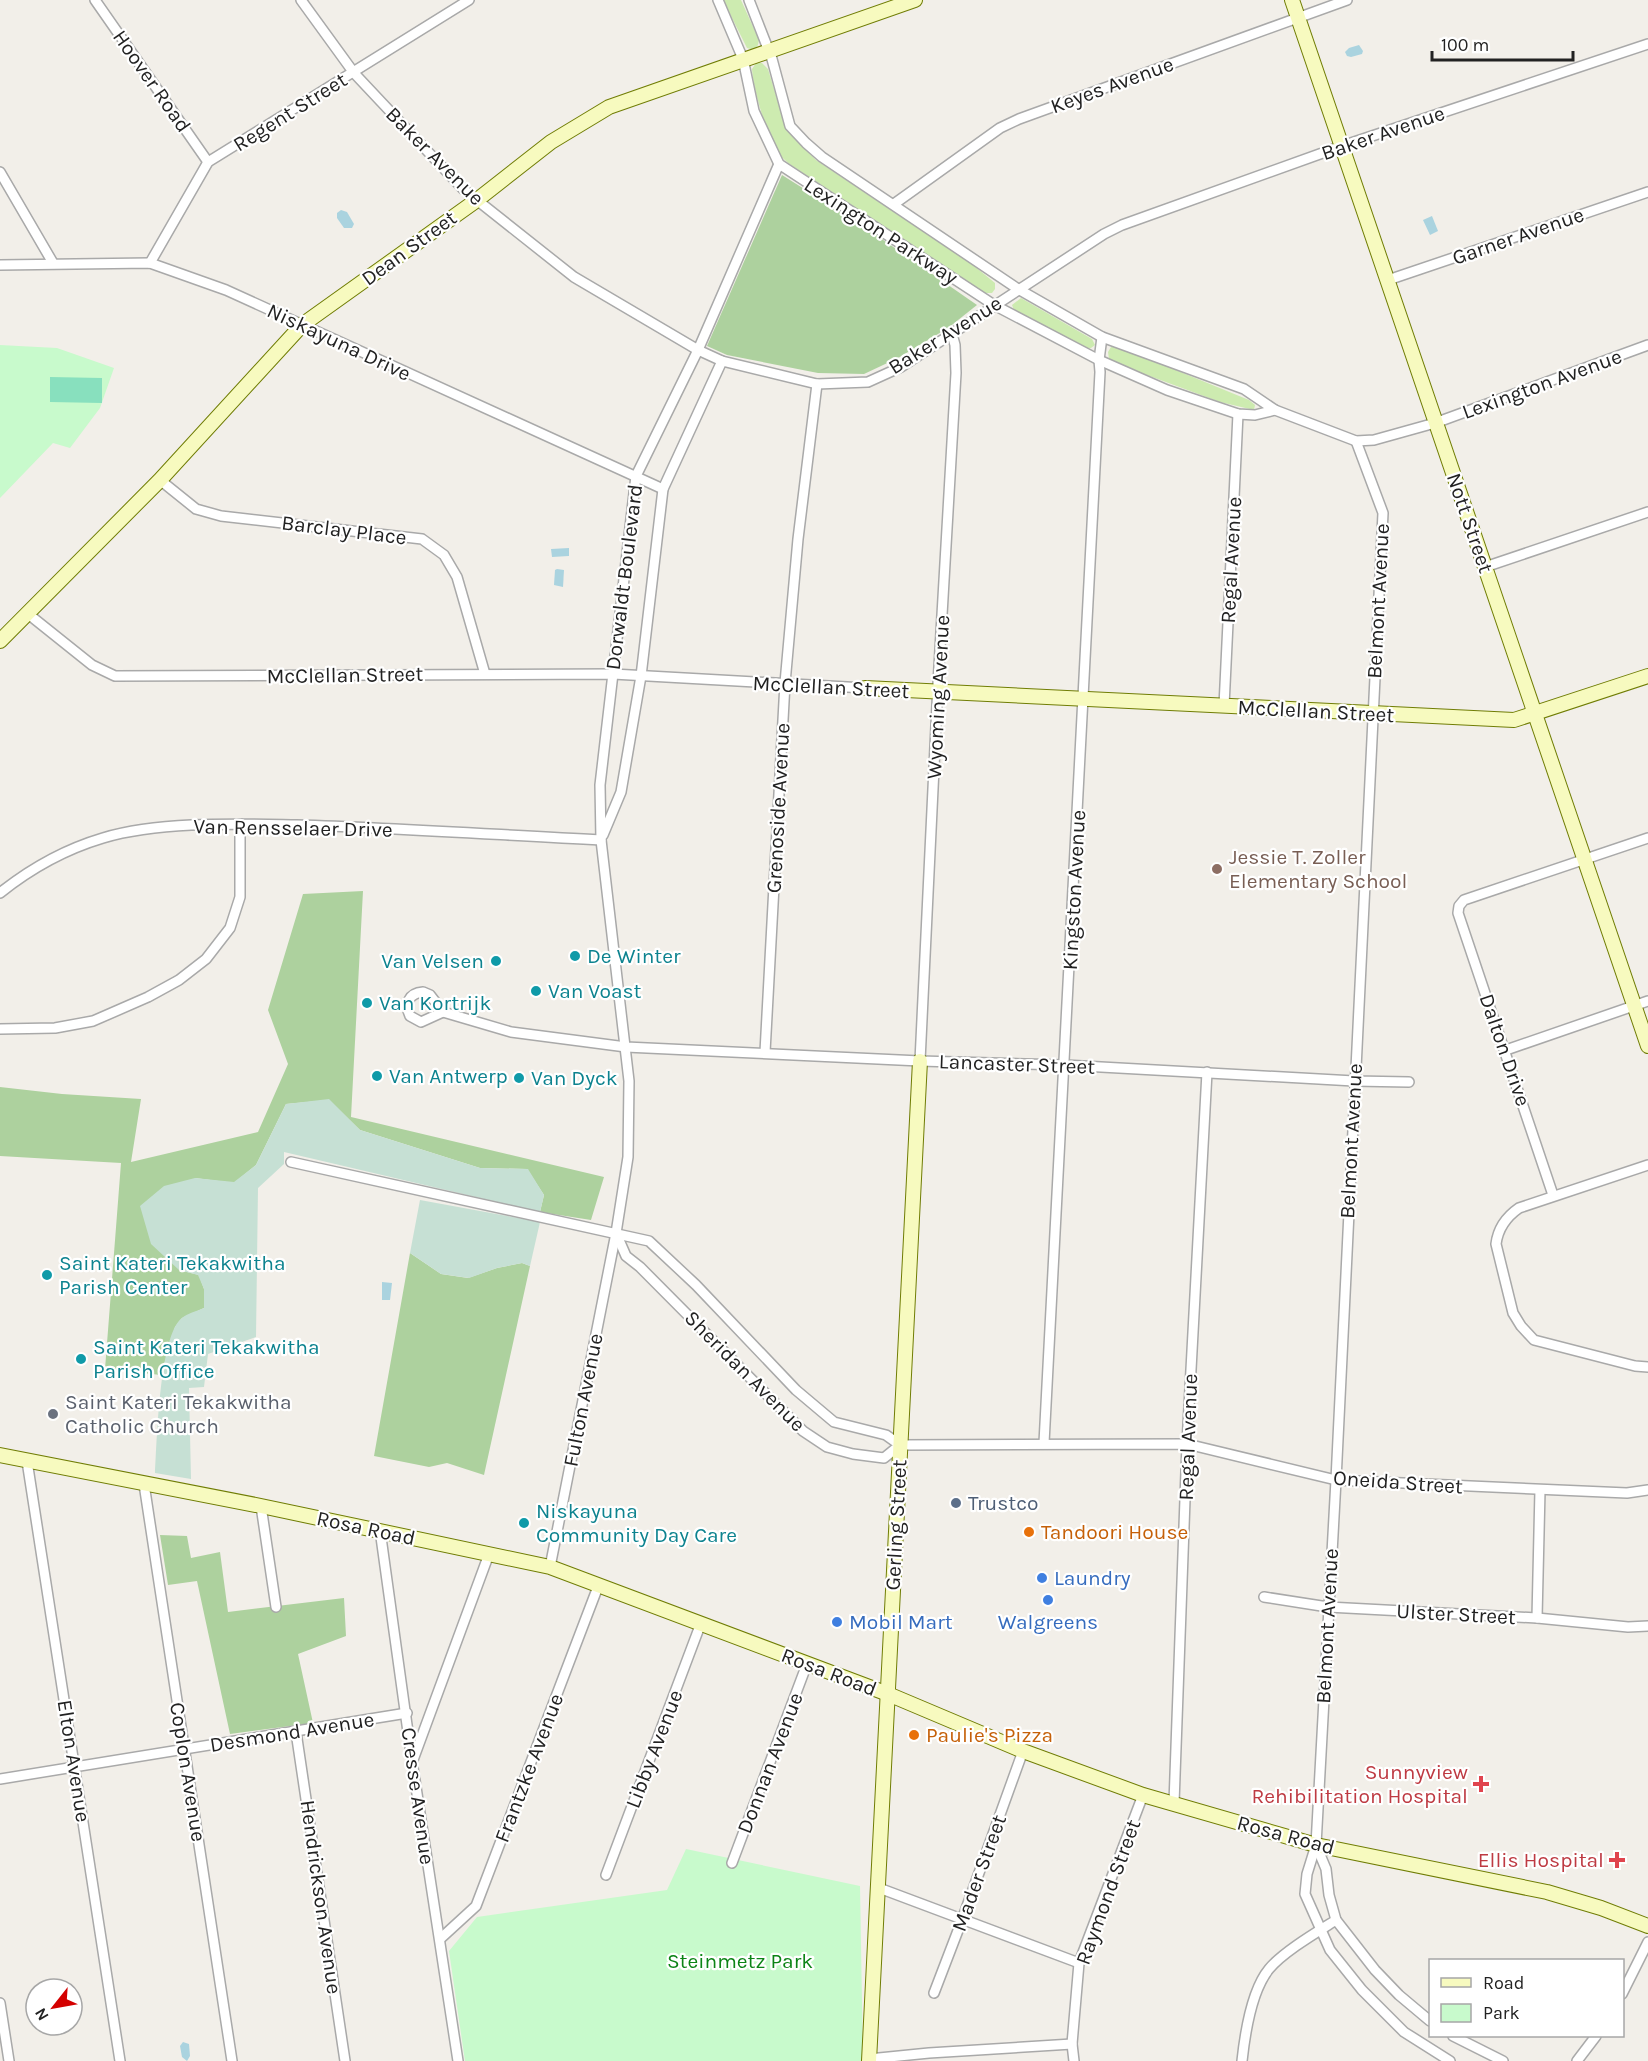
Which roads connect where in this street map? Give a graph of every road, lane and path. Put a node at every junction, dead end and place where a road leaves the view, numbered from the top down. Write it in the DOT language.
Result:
graph roads {
  1 [pos="95,0"];
  2 [pos="301,0"];
  3 [pos="469,0"];
  4 [pos="718,0"];
  5 [pos="749,0"];
  6 [pos="1292,0"];
  7 [pos="1347,0"];
  8 [pos="910,1"];
  9 [pos="1299,17"];
  10 [pos="1648,44"];
  11 [pos="769,50"];
  12 [pos="743,59"];
  13 [pos="354,73"];
  14 [pos="1342,146"];
  15 [pos="208,162"];
  16 [pos="779,164"];
  17 [pos="0,172"];
  18 [pos="1648,192"];
  19 [pos="477,200"];
  20 [pos="894,204"];
  21 [pos="53,263"];
  22 [pos="150,263"];
  23 [pos="0,265"];
  24 [pos="1388,280"];
  25 [pos="1018,289"];
  26 [pos="994,305"];
  27 [pos="302,325"];
  28 [pos="952,334"];
  29 [pos="1102,337"];
  30 [pos="1648,345"];
  31 [pos="698,350"];
  32 [pos="1099,360"];
  33 [pos="722,361"];
  34 [pos="817,384"];
  35 [pos="1275,410"];
  36 [pos="1238,414"];
  37 [pos="1435,423"];
  38 [pos="1356,441"];
  39 [pos="636,476"];
  40 [pos="160,480"];
  41 [pos="663,489"];
  42 [pos="1648,512"];
  43 [pos="1485,567"];
  44 [pos="27,613"];
  45 [pos="0,641"];
  46 [pos="485,674"];
  47 [pos="613,674"];
  48 [pos="641,676"];
  49 [pos="1648,676"];
  50 [pos="785,683"];
  51 [pos="865,688"];
  52 [pos="938,693"];
  53 [pos="1083,700"];
  54 [pos="1224,706"];
  55 [pos="1371,714"];
  56 [pos="1535,714"];
  57 [pos="240,824"];
  58 [pos="1648,838"];
  59 [pos="601,840"];
  60 [pos="1584,859"];
  61 [pos="0,893"];
  62 [pos="1641,1003"];
  63 [pos="443,1012"];
  64 [pos="0,1029"];
  65 [pos="1648,1046"];
  66 [pos="626,1047"];
  67 [pos="1506,1050"];
  68 [pos="765,1052"];
  69 [pos="921,1061"];
  70 [pos="1065,1065"];
  71 [pos="1207,1072"];
  72 [pos="1354,1082"];
  73 [pos="1409,1082"];
  74 [pos="291,1162"];
  75 [pos="1648,1164"];
  76 [pos="1553,1195"];
  77 [pos="616,1233"];
  78 [pos="1648,1367"];
  79 [pos="1044,1443"];
  80 [pos="1187,1444"];
  81 [pos="900,1445"];
  82 [pos="0,1455"];
  83 [pos="27,1461"];
  84 [pos="1336,1480"];
  85 [pos="144,1484"];
  86 [pos="1540,1490"];
  87 [pos="1648,1490"];
  88 [pos="261,1506"];
  89 [pos="380,1530"];
  90 [pos="489,1554"];
  91 [pos="550,1567"];
  92 [pos="599,1584"];
  93 [pos="1264,1597"];
  94 [pos="276,1607"];
  95 [pos="1328,1607"];
  96 [pos="1537,1618"];
  97 [pos="701,1623"];
  98 [pos="1648,1626"];
  99 [pos="807,1664"];
  100 [pos="888,1694"];
  101 [pos="406,1713"];
  102 [pos="296,1732"];
  103 [pos="185,1749"];
  104 [pos="1023,1751"];
  105 [pos="412,1761"];
  106 [pos="75,1767"];
  107 [pos="0,1779"];
  108 [pos="1143,1795"];
  109 [pos="1174,1803"];
  110 [pos="1316,1845"];
  111 [pos="732,1863"];
  112 [pos="606,1875"];
  113 [pos="879,1888"];
  114 [pos="962,1920"];
  115 [pos="1336,1920"];
  116 [pos="1648,1926"];
  117 [pos="1320,1930"];
  118 [pos="440,1939"];
  119 [pos="1648,1942"];
  120 [pos="1079,1963"];
  121 [pos="1624,1992"];
  122 [pos="934,1994"];
  123 [pos="0,2003"];
  124 [pos="1429,2019"];
  125 [pos="1455,2037"];
  126 [pos="1595,2037"];
  127 [pos="1072,2044"];
  128 [pos="869,2060"];
  129 [pos="9,2061"];
  130 [pos="120,2061"];
  131 [pos="232,2061"];
  132 [pos="345,2061"];
  133 [pos="458,2061"];
  134 [pos="1074,2061"];
  135 [pos="1242,2061"];
  136 [pos="1450,2061"];
  137 [pos="1503,2061"];
  138 [pos="1577,2061"];
  1 -- 15 [label="street, Hoover Road"];
  2 -- 13 [label="street, Baker Avenue"];
  3 -- 13 [label="street, Regent Street"];
  4 -- 12 [label="street"];
  5 -- 11 [label="street, Lexington Parkway"];
  6 -- 9 [label="street, Nott Street"];
  7 -- 9 [label="street, Keyes Avenue"];
  8 -- 11 [label="street, Dean Street"];
  9 -- 14 [label="street, Nott Street"];
  9 -- 20 [label="street, Keyes Avenue"];
  10 -- 14 [label="street, Baker Avenue"];
  11 -- 12 [label="street, Dean Street"];
  11 -- 20 [label="street, Lexington Parkway"];
  12 -- 16 [label="street"];
  12 -- 19 [label="street, Dean Street"];
  13 -- 15 [label="street, Regent Street"];
  13 -- 19 [label="street, Baker Avenue"];
  14 -- 24 [label="street, Nott Street"];
  14 -- 25 [label="street, Baker Avenue"];
  15 -- 22 [label="street, Regent Street"];
  16 -- 26 [label="street, Lexington Parkway"];
  16 -- 31 [label="street, Dorwaldt Boulevard"];
  17 -- 21 [label="street"];
  18 -- 24 [label="street, Garner Avenue"];
  19 -- 27 [label="street, Dean Street"];
  19 -- 31 [label="street, Baker Avenue"];
  20 -- 25 [label="street, Lexington Parkway"];
  21 -- 22 [label="street, Niskayuna Drive"];
  21 -- 23 [label="street, Niskayuna Drive"];
  22 -- 27 [label="street, Niskayuna Drive"];
  24 -- 37 [label="street, Nott Street"];
  25 -- 26 [label="street, Baker Avenue"];
  25 -- 29 [label="street, Lexington Parkway"];
  26 -- 28 [label="street, Baker Avenue"];
  26 -- 32 [label="street, Lexington Parkway"];
  27 -- 39 [label="street, Niskayuna Drive"];
  27 -- 40 [label="street, Dean Street"];
  28 -- 34 [label="street, Baker Avenue"];
  28 -- 52 [label="street, Wyoming Avenue"];
  29 -- 32 [label="street, Kingston Avenue"];
  29 -- 35 [label="street, Lexington Parkway"];
  30 -- 37 [label="street, Lexington Avenue"];
  31 -- 33 [label="street, Baker Avenue"];
  31 -- 39 [label="street, Dorwaldt Boulevard"];
  32 -- 36 [label="street, Lexington Parkway"];
  32 -- 53 [label="street, Kingston Avenue"];
  33 -- 34 [label="street, Baker Avenue"];
  33 -- 41 [label="street, Dorwaldt Boulevard"];
  34 -- 50 [label="street, Grenoside Avenue"];
  35 -- 36 [label="street, Lexington Parkway"];
  35 -- 38 [label="street, Lexington Parkway"];
  36 -- 54 [label="street, Regal Avenue"];
  37 -- 38 [label="street, Lexington Parkway"];
  37 -- 43 [label="street, Nott Street"];
  38 -- 55 [label="street, Belmont Avenue"];
  39 -- 41 [label="street, Niskayuna Drive"];
  39 -- 47 [label="street, Dorwaldt Boulevard"];
  40 -- 44 [label="street, Dean Street"];
  40 -- 46 [label="street, Barclay Place"];
  41 -- 48 [label="street, Dorwaldt Boulevard"];
  42 -- 43 [label="street"];
  43 -- 56 [label="street, Nott Street"];
  44 -- 45 [label="street, Dean Street"];
  44 -- 46 [label="street, McClellan Street"];
  46 -- 47 [label="street, McClellan Street"];
  47 -- 48 [label="street, McClellan Street"];
  47 -- 59 [label="street, Dorwaldt Boulevard"];
  48 -- 50 [label="street, McClellan Street"];
  48 -- 59 [label="street, Dorwaldt Boulevard"];
  49 -- 56 [label="street, McClellan Street"];
  50 -- 51 [label="street, McClellan Street"];
  50 -- 68 [label="street, Grenoside Avenue"];
  51 -- 52 [label="street, McClellan Street"];
  52 -- 53 [label="street, McClellan Street"];
  52 -- 69 [label="street, Wyoming Avenue"];
  53 -- 54 [label="street, McClellan Street"];
  53 -- 70 [label="street, Kingston Avenue"];
  54 -- 55 [label="street, McClellan Street"];
  55 -- 56 [label="street, McClellan Street"];
  55 -- 72 [label="street, Belmont Avenue"];
  56 -- 60 [label="street, Nott Street"];
  57 -- 59 [label="street, Van Rensselaer Drive"];
  57 -- 61 [label="street, Van Rensselaer Drive"];
  57 -- 64 [label="street"];
  58 -- 60 [label="street"];
  59 -- 66 [label="street, Dorwaldt Boulevard"];
  60 -- 62 [label="street, Nott Street"];
  60 -- 67 [label="street, Dalton Drive"];
  62 -- 65 [label="street, Nott Street"];
  62 -- 67 [label="street"];
  63 -- 66 [label="street, Lancaster Street"];
  66 -- 68 [label="street, Lancaster Street"];
  66 -- 77 [label="street, Dorwaldt Boulevard"];
  67 -- 76 [label="street, Dalton Drive"];
  68 -- 69 [label="street, Lancaster Street"];
  69 -- 70 [label="street, Lancaster Street"];
  69 -- 81 [label="street, Gerling Street"];
  70 -- 71 [label="street, Lancaster Street"];
  70 -- 79 [label="street, Kingston Avenue"];
  71 -- 72 [label="street, Lancaster Street"];
  71 -- 80 [label="street, Regal Avenue"];
  72 -- 73 [label="street, Lancaster Street"];
  72 -- 84 [label="street, Belmont Avenue"];
  74 -- 77 [label="street, Sheridan Avenue"];
  75 -- 76 [label="street"];
  76 -- 78 [label="street"];
  77 -- 81 [label="street, Sheridan Avenue"];
  77 -- 81 [label="street, Sheridan Avenue"];
  77 -- 91 [label="street, Fulton Avenue"];
  79 -- 80 [label="street, Oneida Street"];
  79 -- 81 [label="street, Sheridan Avenue"];
  80 -- 84 [label="street, Oneida Street"];
  80 -- 109 [label="street, Regal Avenue"];
  81 -- 100 [label="street, Gerling Street"];
  82 -- 83 [label="street, Rosa Road"];
  83 -- 85 [label="street, Rosa Road"];
  83 -- 106 [label="street, Elton Avenue"];
  84 -- 86 [label="street, Oneida Street"];
  84 -- 95 [label="street, Belmont Avenue"];
  85 -- 88 [label="street, Rosa Road"];
  85 -- 103 [label="street, Coplon Avenue"];
  86 -- 87 [label="street, Oneida Street"];
  86 -- 96 [label="street"];
  88 -- 89 [label="street, Rosa Road"];
  88 -- 94 [label="street"];
  89 -- 90 [label="street, Rosa Road"];
  89 -- 101 [label="street, Cresse Avenue"];
  90 -- 91 [label="street, Rosa Road"];
  90 -- 105 [label="street"];
  91 -- 92 [label="street, Rosa Road"];
  92 -- 97 [label="street, Rosa Road"];
  92 -- 118 [label="street, Frantzke Avenue"];
  93 -- 95 [label="street, Ulster Street"];
  95 -- 96 [label="street, Ulster Street"];
  95 -- 110 [label="street, Belmont Avenue"];
  96 -- 98 [label="street, Ulster Street"];
  97 -- 99 [label="street, Rosa Road"];
  97 -- 112 [label="street, Libby Avenue"];
  99 -- 100 [label="street, Rosa Road"];
  99 -- 111 [label="street, Donnan Avenue"];
  100 -- 104 [label="street, Rosa Road"];
  100 -- 113 [label="street, Gerling Street"];
  101 -- 102 [label="street, Desmond Avenue"];
  101 -- 105 [label="street, Cresse Avenue"];
  102 -- 103 [label="street, Desmond Avenue"];
  102 -- 132 [label="street, Hendrickson Avenue"];
  103 -- 106 [label="street, Desmond Avenue"];
  103 -- 131 [label="street, Coplon Avenue"];
  104 -- 108 [label="street, Rosa Road"];
  104 -- 114 [label="street, Mader Street"];
  105 -- 118 [label="street, Cresse Avenue"];
  106 -- 107 [label="street, Desmond Avenue"];
  106 -- 130 [label="street, Elton Avenue"];
  108 -- 109 [label="street, Rosa Road"];
  108 -- 120 [label="street, Raymond Street"];
  109 -- 110 [label="street, Rosa Road"];
  110 -- 115 [label="street"];
  110 -- 116 [label="street, Rosa Road"];
  110 -- 117 [label="street"];
  113 -- 114 [label="street"];
  113 -- 128 [label="street, Gerling Street"];
  114 -- 120 [label="street"];
  114 -- 122 [label="street, Mader Street"];
  115 -- 117 [label="street"];
  115 -- 124 [label="street"];
  117 -- 135 [label="street"];
  117 -- 136 [label="street"];
  118 -- 133 [label="street, Cresse Avenue"];
  119 -- 121 [label="street"];
  120 -- 127 [label="street, Raymond Street"];
  123 -- 129 [label="street"];
  125 -- 137 [label="street"];
  126 -- 138 [label="street"];
  127 -- 128 [label="street"];
  127 -- 134 [label="street, Raymond Street"];
}
